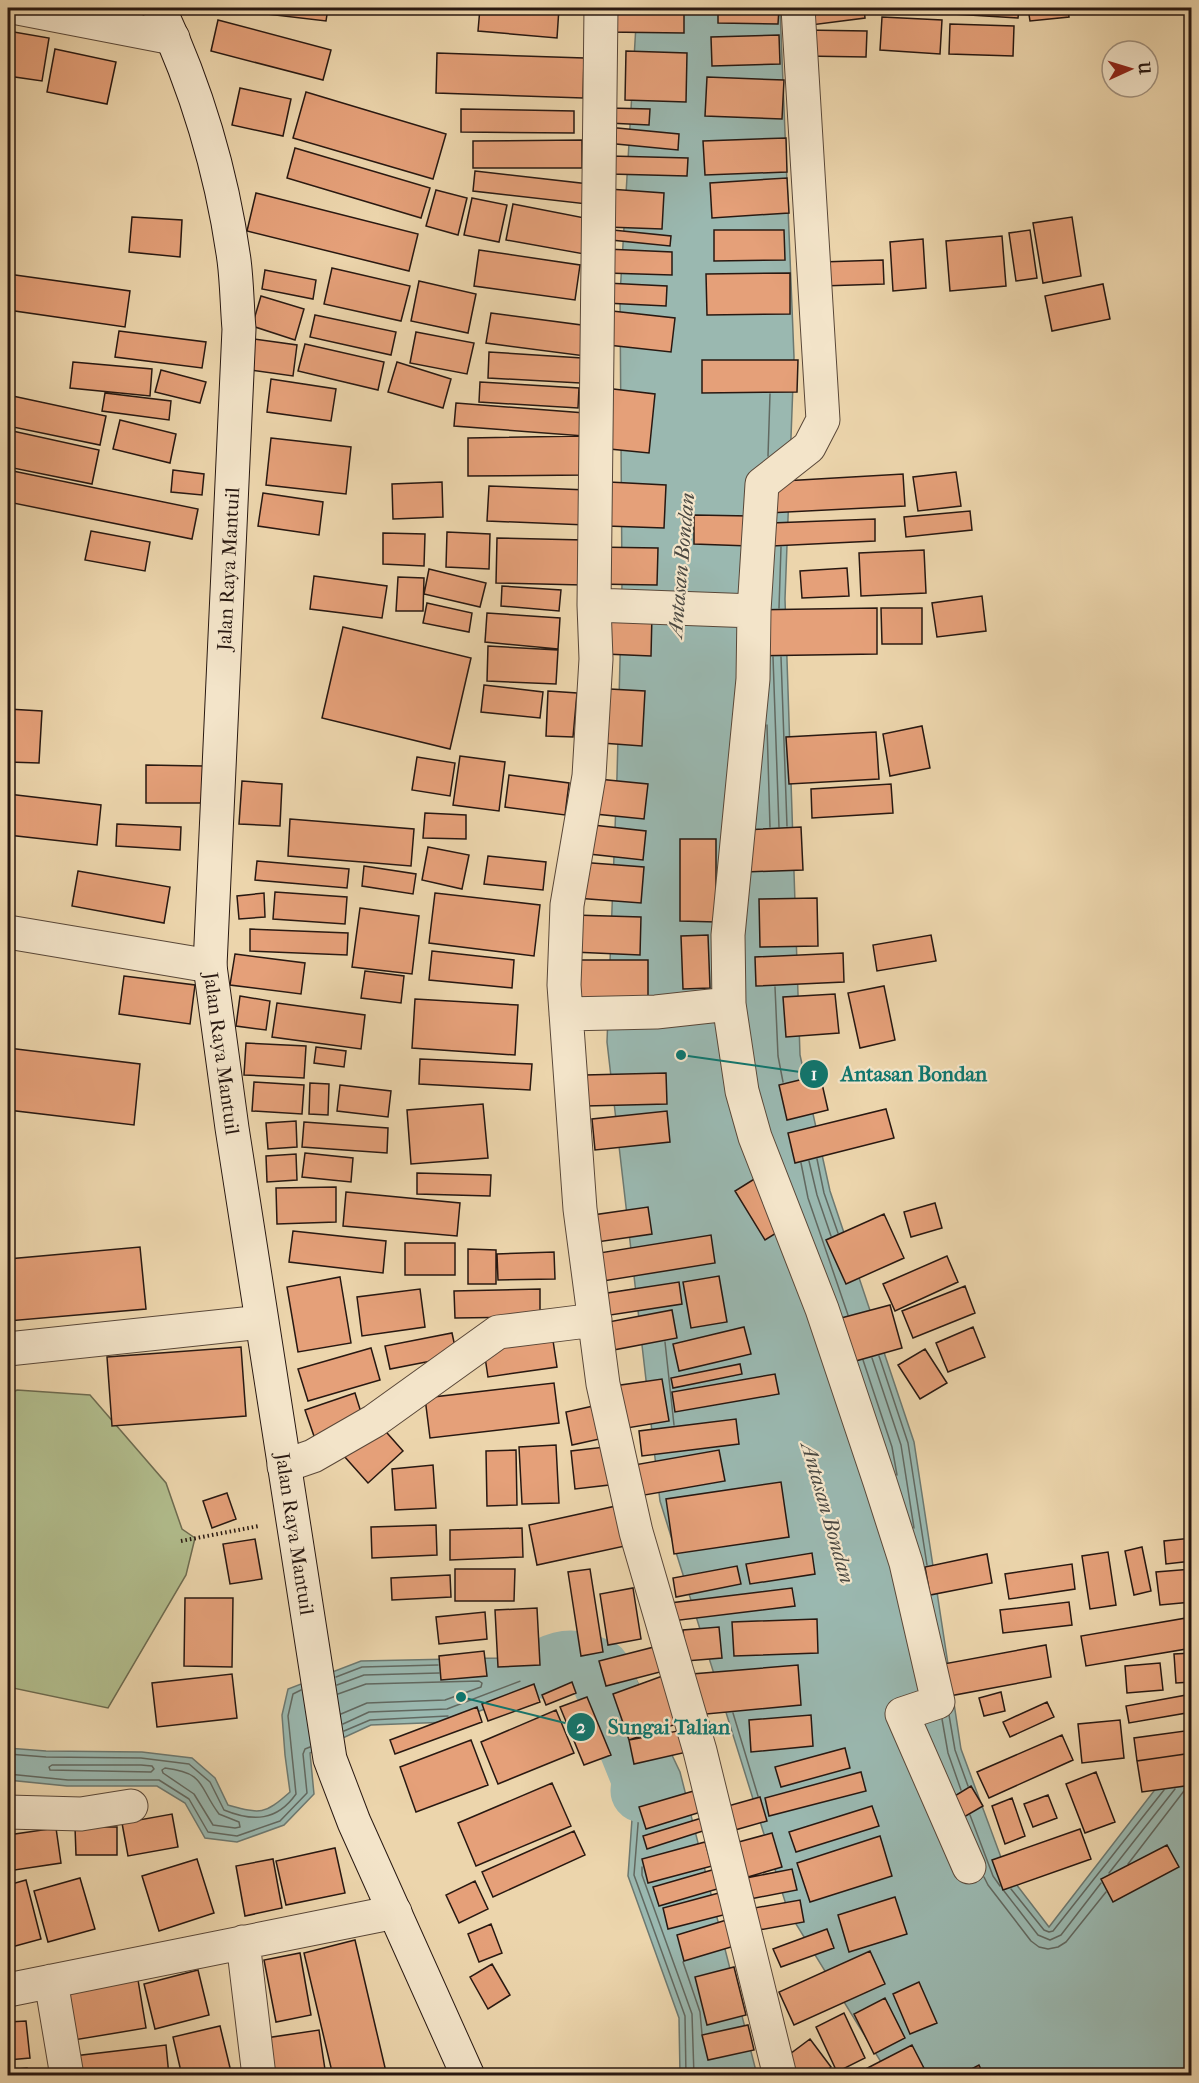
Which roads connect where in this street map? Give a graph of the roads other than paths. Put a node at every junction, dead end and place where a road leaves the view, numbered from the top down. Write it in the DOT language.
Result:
graph roads {
  1 [pos="18,8"];
  2 [pos="159,8"];
  3 [pos="601,8"];
  4 [pos="798,8"];
  5 [pos="173,38"];
  6 [pos="594,605"];
  7 [pos="754,610"];
  8 [pos="8,932"];
  9 [pos="210,966"];
  10 [pos="729,1004"];
  11 [pos="566,1014"];
  12 [pos="595,1320"];
  13 [pos="261,1322"];
  14 [pos="8,1349"];
  15 [pos="285,1466"];
  16 [pos="131,1806"];
  17 [pos="8,1812"];
  18 [pos="969,1867"];
  19 [pos="395,1912"];
  20 [pos="243,1942"];
  21 [pos="51,1981"];
  22 [pos="8,1990"];
  23 [pos="67,2076"];
  24 [pos="259,2076"];
  25 [pos="468,2076"];
  26 [pos="780,2076"];
  1 -- 5 [label="street"];
  2 -- 5 [label="street, Jalan Raya Mantuil"];
  3 -- 6 [label="street"];
  4 -- 7 [label="street"];
  5 -- 9 [label="street, Jalan Raya Mantuil"];
  6 -- 7 [label="street"];
  6 -- 11 [label="street"];
  7 -- 10 [label="street"];
  8 -- 9 [label="street"];
  9 -- 13 [label="street, Jalan Raya Mantuil"];
  10 -- 11 [label="street"];
  10 -- 18 [label="street"];
  11 -- 12 [label="street"];
  12 -- 15 [label="street"];
  12 -- 26 [label="street"];
  13 -- 14 [label="street"];
  13 -- 15 [label="street, Jalan Raya Mantuil"];
  15 -- 19 [label="street, Jalan Raya Mantuil"];
  16 -- 17 [label="street"];
  19 -- 20 [label="street"];
  19 -- 25 [label="street, Jalan Raya Mantuil"];
  20 -- 21 [label="street"];
  20 -- 24 [label="street"];
  21 -- 22 [label="street"];
  21 -- 23 [label="street"];
}
